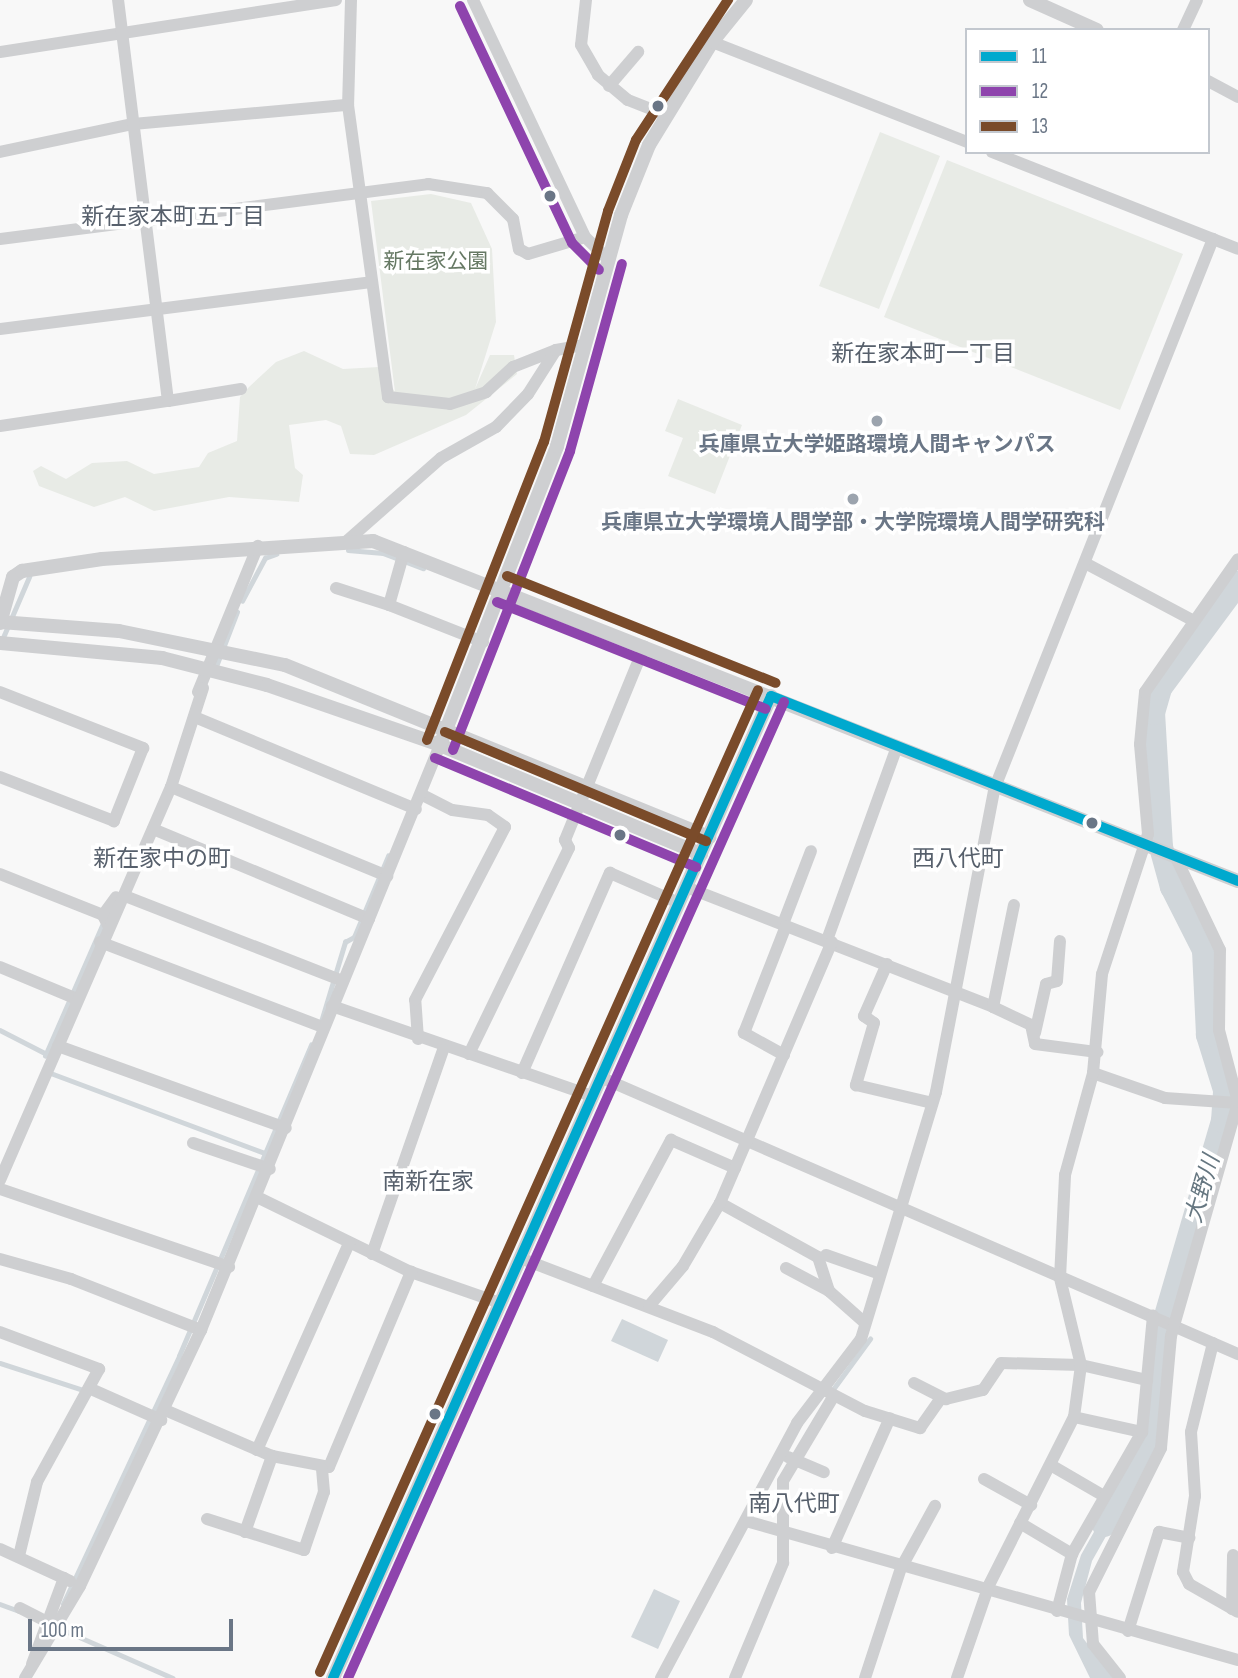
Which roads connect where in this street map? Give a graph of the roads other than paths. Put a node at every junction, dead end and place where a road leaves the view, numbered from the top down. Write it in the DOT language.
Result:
graph roads {
  1 [pos="118,0"];
  2 [pos="337,0"];
  3 [pos="351,0"];
  4 [pos="473,0"];
  5 [pos="586,0"];
  6 [pos="746,0"];
  7 [pos="1030,0"];
  8 [pos="1197,0"];
  9 [pos="1093,28"];
  10 [pos="1184,28"];
  11 [pos="122,30"];
  12 [pos="712,42"];
  13 [pos="0,52"];
  14 [pos="638,52"];
  15 [pos="1210,82"];
  16 [pos="610,86"];
  17 [pos="1238,97"];
  18 [pos="348,105"];
  19 [pos="666,115"];
  20 [pos="133,124"];
  21 [pos="965,141"];
  22 [pos="0,152"];
  23 [pos="997,154"];
  24 [pos="360,191"];
  25 [pos="149,216"];
  26 [pos="585,237"];
  27 [pos="0,239"];
  28 [pos="1213,239"];
  29 [pos="1238,249"];
  30 [pos="609,260"];
  31 [pos="372,282"];
  32 [pos="155,308"];
  33 [pos="0,329"];
  34 [pos="585,345"];
  35 [pos="556,350"];
  36 [pos="241,388"];
  37 [pos="168,401"];
  38 [pos="0,426"];
  39 [pos="348,540"];
  40 [pos="258,546"];
  41 [pos="404,552"];
  42 [pos="1238,559"];
  43 [pos="1086,563"];
  44 [pos="6,577"];
  45 [pos="336,589"];
  46 [pos="502,589"];
  47 [pos="389,605"];
  48 [pos="1194,621"];
  49 [pos="0,622"];
  50 [pos="482,642"];
  51 [pos="0,643"];
  52 [pos="218,647"];
  53 [pos="644,647"];
  54 [pos="209,670"];
  55 [pos="203,688"];
  56 [pos="0,692"];
  57 [pos="771,696"];
  58 [pos="197,718"];
  59 [pos="447,727"];
  60 [pos="440,745"];
  61 [pos="897,747"];
  62 [pos="0,777"];
  63 [pos="586,787"];
  64 [pos="995,787"];
  65 [pos="171,788"];
  66 [pos="422,795"];
  67 [pos="580,805"];
  68 [pos="416,809"];
  69 [pos="153,829"];
  70 [pos="709,837"];
  71 [pos="1147,848"];
  72 [pos="811,851"];
  73 [pos="701,854"];
  74 [pos="1177,860"];
  75 [pos="0,874"];
  76 [pos="387,876"];
  77 [pos="1238,881"];
  78 [pos="686,887"];
  79 [pos="125,896"];
  80 [pos="679,903"];
  81 [pos="1014,905"];
  82 [pos="369,919"];
  83 [pos="105,920"];
  84 [pos="784,925"];
  85 [pos="829,941"];
  86 [pos="1060,941"];
  87 [pos="100,942"];
  88 [pos="887,964"];
  89 [pos="0,967"];
  90 [pos="336,978"];
  91 [pos="958,992"];
  92 [pos="71,996"];
  93 [pos="332,1006"];
  94 [pos="993,1007"];
  95 [pos="318,1025"];
  96 [pos="1035,1033"];
  97 [pos="418,1039"];
  98 [pos="56,1050"];
  99 [pos="443,1050"];
  100 [pos="1097,1052"];
  101 [pos="469,1054"];
  102 [pos="784,1055"];
  103 [pos="523,1073"];
  104 [pos="1093,1073"];
  105 [pos="600,1077"];
  106 [pos="592,1096"];
  107 [pos="932,1103"];
  108 [pos="1238,1103"];
  109 [pos="281,1126"];
  110 [pos="747,1139"];
  111 [pos="193,1143"];
  112 [pos="264,1167"];
  113 [pos="735,1168"];
  114 [pos="0,1180"];
  115 [pos="0,1189"];
  116 [pos="260,1198"];
  117 [pos="720,1203"];
  118 [pos="902,1208"];
  119 [pos="349,1243"];
  120 [pos="372,1254"];
  121 [pos="826,1255"];
  122 [pos="520,1258"];
  123 [pos="0,1259"];
  124 [pos="223,1263"];
  125 [pos="786,1268"];
  126 [pos="411,1272"];
  127 [pos="880,1274"];
  128 [pos="1060,1278"];
  129 [pos="593,1286"];
  130 [pos="829,1291"];
  131 [pos="499,1303"];
  132 [pos="649,1306"];
  133 [pos="1153,1316"];
  134 [pos="865,1323"];
  135 [pos="1174,1327"];
  136 [pos="196,1328"];
  137 [pos="0,1332"];
  138 [pos="1213,1343"];
  139 [pos="1238,1354"];
  140 [pos="1081,1365"];
  141 [pos="1147,1380"];
  142 [pos="914,1382"];
  143 [pos="91,1389"];
  144 [pos="828,1394"];
  145 [pos="941,1398"];
  146 [pos="157,1416"];
  147 [pos="1074,1417"];
  148 [pos="890,1418"];
  149 [pos="1142,1432"];
  150 [pos="257,1450"];
  151 [pos="781,1455"];
  152 [pos="272,1456"];
  153 [pos="794,1460"];
  154 [pos="1054,1467"];
  155 [pos="322,1469"];
  156 [pos="824,1472"];
  157 [pos="984,1479"];
  158 [pos="1104,1496"];
  159 [pos="1031,1505"];
  160 [pos="935,1506"];
  161 [pos="207,1519"];
  162 [pos="747,1521"];
  163 [pos="1020,1523"];
  164 [pos="245,1532"];
  165 [pos="782,1533"];
  166 [pos="1189,1538"];
  167 [pos="832,1548"];
  168 [pos="0,1549"];
  169 [pos="1072,1554"];
  170 [pos="19,1556"];
  171 [pos="1233,1556"];
  172 [pos="901,1568"];
  173 [pos="73,1582"];
  174 [pos="988,1593"];
  175 [pos="20,1608"];
  176 [pos="1057,1611"];
  177 [pos="1235,1611"];
  178 [pos="1089,1619"];
  179 [pos="43,1623"];
  180 [pos="1128,1631"];
  181 [pos="53,1637"];
  182 [pos="1238,1660"];
  183 [pos="32,1664"];
  184 [pos="25,1678"];
  185 [pos="333,1678"];
  186 [pos="661,1678"];
  187 [pos="735,1678"];
  188 [pos="865,1678"];
  189 [pos="957,1678"];
  190 [pos="1120,1678"];
  1 -- 11 [label="street"];
  2 -- 11 [label="street"];
  3 -- 18 [label="street"];
  4 -- 26 [label="street"];
  5 -- 16 [label="street"];
  6 -- 12 [label="street"];
  7 -- 9 [label="street"];
  8 -- 10 [label="street"];
  11 -- 13 [label="street"];
  11 -- 20 [label="street"];
  12 -- 19 [label="street"];
  12 -- 21 [label="street"];
  14 -- 16 [label="street"];
  15 -- 17 [label="street"];
  16 -- 19 [label="street"];
  18 -- 20 [label="street"];
  18 -- 24 [label="street"];
  19 -- 30 [label="street"];
  20 -- 22 [label="street"];
  20 -- 25 [label="street"];
  23 -- 28 [label="street"];
  24 -- 25 [label="street"];
  24 -- 26 [label="street"];
  24 -- 31 [label="street"];
  25 -- 27 [label="street"];
  25 -- 32 [label="street"];
  26 -- 30 [label="street"];
  28 -- 29 [label="street"];
  28 -- 43 [label="street"];
  30 -- 34 [label="street"];
  31 -- 32 [label="street"];
  31 -- 35 [label="street"];
  32 -- 33 [label="street"];
  32 -- 37 [label="street"];
  34 -- 35 [label="street"];
  34 -- 46 [label="street"];
  35 -- 39 [label="street"];
  36 -- 37 [label="street"];
  37 -- 38 [label="street"];
  39 -- 40 [label="street"];
  39 -- 41 [label="street"];
  40 -- 44 [label="street"];
  40 -- 52 [label="street"];
  41 -- 46 [label="street"];
  41 -- 47 [label="street"];
  42 -- 48 [label="street"];
  43 -- 48 [label="street"];
  43 -- 64 [label="street"];
  44 -- 49 [label="street"];
  45 -- 47 [label="street"];
  46 -- 50 [label="street"];
  46 -- 53 [label="street"];
  47 -- 50 [label="street"];
  48 -- 71 [label="street"];
  49 -- 52 [label="street"];
  50 -- 59 [label="street"];
  51 -- 54 [label="street"];
  52 -- 54 [label="street"];
  52 -- 59 [label="street"];
  53 -- 57 [label="street"];
  53 -- 63 [label="street"];
  54 -- 55 [label="street"];
  54 -- 60 [label="street"];
  55 -- 58 [label="street"];
  55 -- 83 [label="street"];
  56 -- 62 [label="street"];
  57 -- 61 [label="street"];
  57 -- 70 [label="street"];
  58 -- 65 [label="street"];
  58 -- 68 [label="street"];
  59 -- 60 [label="street"];
  59 -- 63 [label="street"];
  60 -- 66 [label="street"];
  60 -- 67 [label="street"];
  61 -- 64 [label="street"];
  61 -- 85 [label="street"];
  63 -- 67 [label="street"];
  63 -- 70 [label="street"];
  64 -- 71 [label="street"];
  64 -- 91 [label="street"];
  65 -- 69 [label="street"];
  65 -- 76 [label="street"];
  66 -- 68 [label="street"];
  66 -- 97 [label="street"];
  67 -- 73 [label="street"];
  67 -- 101 [label="street"];
  68 -- 76 [label="street"];
  69 -- 79 [label="street"];
  69 -- 82 [label="street"];
  70 -- 73 [label="street"];
  71 -- 74 [label="street"];
  71 -- 100 [label="street"];
  72 -- 84 [label="street"];
  73 -- 78 [label="street"];
  74 -- 77 [label="street"];
  74 -- 108 [label="street"];
  75 -- 83 [label="street"];
  76 -- 82 [label="street"];
  78 -- 80 [label="street"];
  78 -- 84 [label="street"];
  79 -- 83 [label="street"];
  79 -- 90 [label="street"];
  80 -- 103 [label="street"];
  80 -- 105 [label="street"];
  81 -- 94 [label="street"];
  82 -- 90 [label="street"];
  83 -- 87 [label="street"];
  84 -- 85 [label="street"];
  84 -- 102 [label="street"];
  85 -- 88 [label="street"];
  85 -- 102 [label="street"];
  86 -- 96 [label="street"];
  87 -- 92 [label="street"];
  87 -- 95 [label="street"];
  88 -- 91 [label="street"];
  88 -- 107 [label="street"];
  89 -- 92 [label="street"];
  90 -- 93 [label="street"];
  91 -- 94 [label="street"];
  91 -- 107 [label="street"];
  92 -- 98 [label="street"];
  93 -- 95 [label="street"];
  93 -- 97 [label="street"];
  94 -- 96 [label="street"];
  95 -- 109 [label="street"];
  96 -- 100 [label="street"];
  97 -- 99 [label="street"];
  98 -- 109 [label="street"];
  98 -- 114 [label="street"];
  99 -- 101 [label="street"];
  99 -- 120 [label="street"];
  100 -- 104 [label="street"];
  101 -- 103 [label="street"];
  102 -- 110 [label="street"];
  103 -- 106 [label="street"];
  104 -- 108 [label="street"];
  104 -- 128 [label="street"];
  105 -- 106 [label="street"];
  105 -- 110 [label="street"];
  106 -- 122 [label="street"];
  107 -- 118 [label="street"];
  108 -- 135 [label="street"];
  109 -- 112 [label="street"];
  110 -- 113 [label="street"];
  110 -- 118 [label="street"];
  111 -- 112 [label="street"];
  112 -- 116 [label="street"];
  113 -- 117 [label="street"];
  113 -- 129 [label="street"];
  115 -- 124 [label="street"];
  116 -- 119 [label="street"];
  116 -- 124 [label="street"];
  117 -- 130 [label="street"];
  117 -- 132 [label="street"];
  118 -- 127 [label="street"];
  118 -- 128 [label="street"];
  119 -- 120 [label="street"];
  119 -- 150 [label="street"];
  120 -- 126 [label="street"];
  121 -- 127 [label="street"];
  122 -- 129 [label="street"];
  122 -- 131 [label="street"];
  123 -- 136 [label="street"];
  124 -- 136 [label="street"];
  125 -- 130 [label="street"];
  126 -- 131 [label="street"];
  126 -- 155 [label="street"];
  127 -- 134 [label="street"];
  128 -- 133 [label="street"];
  128 -- 140 [label="street"];
  129 -- 132 [label="street"];
  130 -- 134 [label="street"];
  131 -- 185 [label="street"];
  132 -- 144 [label="street"];
  133 -- 135 [label="street"];
  133 -- 141 [label="street"];
  134 -- 144 [label="street"];
  135 -- 138 [label="street"];
  135 -- 178 [label="street"];
  136 -- 146 [label="street"];
  137 -- 143 [label="street"];
  138 -- 139 [label="street"];
  138 -- 166 [label="street"];
  140 -- 141 [label="street"];
  140 -- 145 [label="street"];
  140 -- 147 [label="street"];
  141 -- 149 [label="street"];
  142 -- 145 [label="street"];
  143 -- 146 [label="street"];
  143 -- 170 [label="street"];
  144 -- 148 [label="street"];
  144 -- 151 [label="street"];
  144 -- 153 [label="street"];
  145 -- 148 [label="street"];
  146 -- 150 [label="street"];
  146 -- 173 [label="street"];
  147 -- 149 [label="street"];
  147 -- 154 [label="street"];
  148 -- 167 [label="street"];
  149 -- 158 [label="street"];
  150 -- 152 [label="street"];
  151 -- 153 [label="street"];
  151 -- 162 [label="street"];
  152 -- 155 [label="street"];
  152 -- 164 [label="street"];
  153 -- 156 [label="street"];
  153 -- 165 [label="street"];
  154 -- 158 [label="street"];
  154 -- 159 [label="street"];
  155 -- 164 [label="street"];
  157 -- 159 [label="street"];
  158 -- 169 [label="street"];
  159 -- 163 [label="street"];
  160 -- 172 [label="street"];
  161 -- 164 [label="street"];
  162 -- 165 [label="street"];
  162 -- 186 [label="street"];
  163 -- 169 [label="street"];
  163 -- 174 [label="street"];
  165 -- 167 [label="street"];
  165 -- 187 [label="street"];
  166 -- 177 [label="street"];
  166 -- 180 [label="street"];
  167 -- 172 [label="street"];
  168 -- 170 [label="street"];
  169 -- 176 [label="street"];
  170 -- 173 [label="street"];
  171 -- 177 [label="street"];
  172 -- 174 [label="street"];
  172 -- 188 [label="street"];
  173 -- 179 [label="street"];
  173 -- 181 [label="street"];
  174 -- 176 [label="street"];
  174 -- 189 [label="street"];
  175 -- 179 [label="street"];
  176 -- 178 [label="street"];
  178 -- 180 [label="street"];
  178 -- 190 [label="street"];
  179 -- 181 [label="street"];
  179 -- 183 [label="street"];
  180 -- 182 [label="street"];
  181 -- 183 [label="street"];
  183 -- 184 [label="street"];
}
